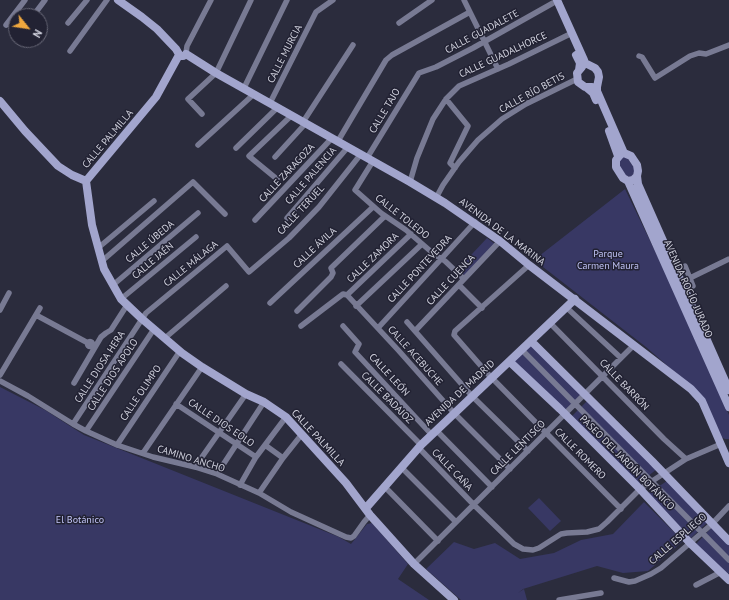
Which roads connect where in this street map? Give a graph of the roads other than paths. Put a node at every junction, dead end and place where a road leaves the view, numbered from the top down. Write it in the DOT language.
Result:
graph roads {
  1 [pos="25,0"];
  2 [pos="87,0"];
  3 [pos="107,0"];
  4 [pos="118,0"];
  5 [pos="211,0"];
  6 [pos="251,0"];
  7 [pos="287,0"];
  8 [pos="333,0"];
  9 [pos="432,0"];
  10 [pos="464,0"];
  11 [pos="554,1"];
  12 [pos="470,12"];
  13 [pos="68,23"];
  14 [pos="399,23"];
  15 [pos="6,25"];
  16 [pos="568,35"];
  17 [pos="485,42"];
  18 [pos="352,45"];
  19 [pos="729,45"];
  20 [pos="70,51"];
  21 [pos="182,53"];
  22 [pos="639,56"];
  23 [pos="590,66"];
  24 [pos="498,69"];
  25 [pos="579,70"];
  26 [pos="216,73"];
  27 [pos="419,73"];
  28 [pos="577,79"];
  29 [pos="598,83"];
  30 [pos="244,88"];
  31 [pos="587,88"];
  32 [pos="254,94"];
  33 [pos="446,99"];
  34 [pos="0,101"];
  35 [pos="270,103"];
  36 [pos="278,107"];
  37 [pos="202,114"];
  38 [pos="292,116"];
  39 [pos="305,123"];
  40 [pos="335,139"];
  41 [pos="198,145"];
  42 [pos="348,147"];
  43 [pos="236,148"];
  44 [pos="621,155"];
  45 [pos="275,157"];
  46 [pos="367,158"];
  47 [pos="455,168"];
  48 [pos="637,176"];
  49 [pos="277,179"];
  50 [pos="86,181"];
  51 [pos="628,181"];
  52 [pos="410,182"];
  53 [pos="436,198"];
  54 [pos="154,201"];
  55 [pos="374,207"];
  56 [pos="198,213"];
  57 [pos="225,214"];
  58 [pos="385,216"];
  59 [pos="287,218"];
  60 [pos="255,220"];
  61 [pos="475,222"];
  62 [pos="411,234"];
  63 [pos="196,236"];
  64 [pos="500,241"];
  65 [pos="422,244"];
  66 [pos="98,248"];
  67 [pos="441,259"];
  68 [pos="729,259"];
  69 [pos="102,261"];
  70 [pos="529,265"];
  71 [pos="685,266"];
  72 [pos="248,272"];
  73 [pos="690,278"];
  74 [pos="464,279"];
  75 [pos="114,285"];
  76 [pos="459,285"];
  77 [pos="226,286"];
  78 [pos="685,290"];
  79 [pos="9,293"];
  80 [pos="347,295"];
  81 [pos="576,299"];
  82 [pos="124,302"];
  83 [pos="270,303"];
  84 [pos="356,306"];
  85 [pos="40,308"];
  86 [pos="482,308"];
  87 [pos="567,308"];
  88 [pos="0,310"];
  89 [pos="297,311"];
  90 [pos="36,315"];
  91 [pos="142,319"];
  92 [pos="406,322"];
  93 [pos="550,323"];
  94 [pos="301,326"];
  95 [pos="343,326"];
  96 [pos="378,328"];
  97 [pos="154,329"];
  98 [pos="415,331"];
  99 [pos="165,338"];
  100 [pos="531,341"];
  101 [pos="92,345"];
  102 [pos="634,345"];
  103 [pos="180,350"];
  104 [pos="522,350"];
  105 [pos="621,358"];
  106 [pos="510,362"];
  107 [pos="341,364"];
  108 [pos="202,367"];
  109 [pos="0,375"];
  110 [pos="603,376"];
  111 [pos="492,378"];
  112 [pos="0,381"];
  113 [pos="74,383"];
  114 [pos="729,390"];
  115 [pos="246,394"];
  116 [pos="584,395"];
  117 [pos="472,396"];
  118 [pos="264,402"];
  119 [pos="176,404"];
  120 [pos="575,404"];
  121 [pos="729,407"];
  122 [pos="454,413"];
  123 [pos="565,414"];
  124 [pos="286,417"];
  125 [pos="73,424"];
  126 [pos="86,431"];
  127 [pos="219,432"];
  128 [pos="434,432"];
  129 [pos="546,433"];
  130 [pos="302,434"];
  131 [pos="238,444"];
  132 [pos="117,445"];
  133 [pos="265,445"];
  134 [pos="726,445"];
  135 [pos="419,446"];
  136 [pos="528,451"];
  137 [pos="143,453"];
  138 [pos="256,457"];
  139 [pos="283,458"];
  140 [pos="686,459"];
  141 [pos="729,463"];
  142 [pos="195,467"];
  143 [pos="401,467"];
  144 [pos="510,469"];
  145 [pos="217,474"];
  146 [pos="663,474"];
  147 [pos="651,481"];
  148 [pos="240,485"];
  149 [pos="384,486"];
  150 [pos="492,487"];
  151 [pos="640,489"];
  152 [pos="259,493"];
  153 [pos="474,505"];
  154 [pos="729,506"];
  155 [pos="621,509"];
  156 [pos="368,512"];
  157 [pos="456,522"];
  158 [pos="712,524"];
  159 [pos="702,532"];
  160 [pos="438,541"];
  161 [pos="729,541"];
  162 [pos="690,543"];
  163 [pos="729,560"];
  164 [pos="414,564"];
  165 [pos="721,572"];
  166 [pos="614,578"];
  167 [pos="729,580"];
  168 [pos="696,585"];
  169 [pos="601,593"];
  170 [pos="587,598"];
  171 [pos="454,600"];
  172 [pos="559,600"];
  1 -- 15 [label="street"];
  2 -- 13 [label="street"];
  3 -- 20 [label="street"];
  4 -- 21 [label="street, AVENIDA DE LA MARINA"];
  5 -- 21 [label="street"];
  6 -- 26 [label="street"];
  7 -- 30 [label="street"];
  8 -- 35 [label="street, CALLE MURCIA"];
  9 -- 14 [label="street"];
  10 -- 12 [label="street"];
  11 -- 16 [label="street"];
  11 -- 17 [label="street, CALLE GUADALETE"];
  11 -- 23 [label="street"];
  12 -- 17 [label="street"];
  12 -- 40 [label="street, CALLE ZARAGOZA"];
  16 -- 24 [label="street, CALLE GUADALHORCE"];
  16 -- 25 [label="street"];
  17 -- 24 [label="street"];
  17 -- 27 [label="street, CALLE GUADALETE"];
  18 -- 39 [label="street"];
  19 -- 22 [label="street"];
  21 -- 26 [label="street, AVENIDA DE LA MARINA"];
  21 -- 50 [label="street, CALLE PALMILLA"];
  23 -- 25 [label="street"];
  23 -- 29 [label="street"];
  24 -- 33 [label="street, CALLE GUADALHORCE"];
  25 -- 28 [label="street"];
  26 -- 30 [label="street, AVENIDA DE LA MARINA"];
  26 -- 37 [label="street"];
  27 -- 46 [label="street, CALLE TAJO"];
  28 -- 31 [label="street"];
  28 -- 47 [label="street, CALLE RÍO BETIS"];
  29 -- 31 [label="street"];
  29 -- 44 [label="street"];
  30 -- 32 [label="street, AVENIDA DE LA MARINA"];
  31 -- 44 [label="street"];
  32 -- 35 [label="street, AVENIDA DE LA MARINA"];
  32 -- 41 [label="street"];
  33 -- 47 [label="street"];
  33 -- 52 [label="street, CALLE GUADALHORCE"];
  34 -- 50 [label="street"];
  35 -- 36 [label="street, AVENIDA DE LA MARINA"];
  36 -- 38 [label="street, AVENIDA DE LA MARINA"];
  36 -- 43 [label="street"];
  38 -- 39 [label="street, AVENIDA DE LA MARINA"];
  38 -- 49 [label="street"];
  39 -- 40 [label="street, AVENIDA DE LA MARINA"];
  39 -- 45 [label="street"];
  40 -- 42 [label="street, AVENIDA DE LA MARINA"];
  40 -- 60 [label="street, CALLE ZARAGOZA"];
  42 -- 46 [label="street, AVENIDA DE LA MARINA"];
  42 -- 59 [label="street, CALLE PALENCIA"];
  44 -- 48 [label="street"];
  44 -- 51 [label="street"];
  46 -- 52 [label="street, AVENIDA DE LA MARINA"];
  46 -- 55 [label="street, CALLE TOLEDO"];
  46 -- 72 [label="street, CALLE TERUEL"];
  47 -- 53 [label="street, CALLE RÍO BETIS"];
  48 -- 51 [label="street"];
  48 -- 78 [label="street, AVENIDA ROCÍO JURADO"];
  50 -- 66 [label="street, CALLE PALMILLA"];
  51 -- 121 [label="street, AVENIDA ROCÍO JURADO"];
  52 -- 53 [label="street, AVENIDA DE LA MARINA"];
  53 -- 61 [label="street, AVENIDA DE LA MARINA"];
  54 -- 66 [label="street"];
  55 -- 58 [label="street, CALLE TOLEDO"];
  55 -- 83 [label="street, CALLE ÁVILA"];
  56 -- 75 [label="street, CALLE ÚBEDA"];
  57 -- 69 [label="street"];
  58 -- 62 [label="street, CALLE TOLEDO"];
  58 -- 89 [label="street"];
  61 -- 64 [label="street, AVENIDA DE LA MARINA"];
  61 -- 67 [label="street, CALLE PONTEVEDRA"];
  62 -- 65 [label="street, CALLE TOLEDO"];
  62 -- 80 [label="street, CALLE ZAMORA"];
  63 -- 82 [label="street, CALLE JAÉN"];
  64 -- 70 [label="street, AVENIDA DE LA MARINA"];
  64 -- 74 [label="street, CALLE CUENCA"];
  65 -- 67 [label="street, CALLE TOLEDO"];
  65 -- 84 [label="street"];
  66 -- 69 [label="street, CALLE PALMILLA"];
  67 -- 74 [label="street, CALLE TOLEDO"];
  67 -- 96 [label="street, CALLE PONTEVEDRA"];
  68 -- 73 [label="street"];
  69 -- 75 [label="street, CALLE PALMILLA"];
  70 -- 81 [label="street, AVENIDA DE LA MARINA"];
  70 -- 86 [label="street"];
  71 -- 73 [label="street, AVENIDA ROCÍO JURADO"];
  72 -- 91 [label="street, CALLE MÁLAGA"];
  73 -- 78 [label="street, AVENIDA ROCÍO JURADO"];
  74 -- 76 [label="street, CALLE CUENCA"];
  75 -- 82 [label="street, CALLE PALMILLA"];
  76 -- 86 [label="street"];
  76 -- 98 [label="street, CALLE CUENCA"];
  77 -- 99 [label="street"];
  78 -- 114 [label="street, AVENIDA ROCÍO JURADO"];
  79 -- 88 [label="street"];
  80 -- 84 [label="street, CALLE ACEBUCHE"];
  80 -- 94 [label="street"];
  81 -- 87 [label="street, AVENIDA DE MADRID"];
  81 -- 102 [label="street, AVENIDA DE LA MARINA"];
  82 -- 91 [label="street, CALLE PALMILLA"];
  82 -- 101 [label="street, CALLE JAÉN"];
  84 -- 96 [label="street, CALLE ACEBUCHE"];
  85 -- 90 [label="street"];
  86 -- 111 [label="street, CALLE ROMERO"];
  87 -- 93 [label="street, AVENIDA DE MADRID"];
  87 -- 105 [label="street"];
  90 -- 101 [label="street"];
  90 -- 109 [label="street"];
  91 -- 97 [label="street, CALLE PALMILLA"];
  91 -- 125 [label="street, CALLE DIOSA HERA"];
  92 -- 98 [label="street"];
  93 -- 100 [label="street, AVENIDA DE MADRID"];
  93 -- 110 [label="street, CALLE BARRÓN"];
  95 -- 128 [label="street, CALLE LEÓN"];
  96 -- 122 [label="street, CALLE ACEBUCHE"];
  97 -- 99 [label="street, CALLE PALMILLA"];
  97 -- 126 [label="street, CALLE DIOS APOLO"];
  98 -- 117 [label="street"];
  99 -- 103 [label="street, CALLE PALMILLA"];
  100 -- 104 [label="street, AVENIDA DE MADRID"];
  100 -- 116 [label="street, PASEO DEL JARDÍN BOTÁNICO"];
  101 -- 113 [label="street, CALLE JAÉN"];
  102 -- 105 [label="street, CALLE LENTISCO"];
  102 -- 134 [label="street, AVENIDA DE LA MARINA"];
  103 -- 108 [label="street, CALLE PALMILLA"];
  103 -- 132 [label="street, CALLE OLIMPO"];
  104 -- 106 [label="street, AVENIDA DE MADRID"];
  104 -- 120 [label="street"];
  105 -- 110 [label="street, CALLE LENTISCO"];
  106 -- 111 [label="street, AVENIDA DE MADRID"];
  106 -- 123 [label="street, PASEO DEL JARDÍN BOTÁNICO"];
  107 -- 135 [label="street, CALLE BADAJOZ"];
  108 -- 115 [label="street, CALLE PALMILLA"];
  108 -- 119 [label="street"];
  110 -- 116 [label="street, CALLE LENTISCO"];
  110 -- 140 [label="street, CALLE BARRÓN"];
  111 -- 117 [label="street, AVENIDA DE MADRID"];
  111 -- 129 [label="street, CALLE ROMERO"];
  112 -- 125 [label="street, CAMINO ANCHO"];
  115 -- 118 [label="street, CALLE PALMILLA"];
  115 -- 127 [label="street"];
  116 -- 120 [label="street, CALLE LENTISCO"];
  116 -- 146 [label="street, PASEO DEL JARDÍN BOTÁNICO"];
  117 -- 122 [label="street, AVENIDA DE MADRID"];
  117 -- 136 [label="street"];
  118 -- 124 [label="street, CALLE PALMILLA"];
  118 -- 131 [label="street"];
  119 -- 127 [label="street, CALLE DIOS EOLO"];
  119 -- 137 [label="street"];
  120 -- 123 [label="street, CALLE LENTISCO"];
  120 -- 147 [label="street"];
  122 -- 128 [label="street, AVENIDA DE MADRID"];
  122 -- 144 [label="street, CALLE ACEBUCHE"];
  123 -- 129 [label="street, CALLE LENTISCO"];
  123 -- 151 [label="street, PASEO DEL JARDÍN BOTÁNICO"];
  124 -- 130 [label="street, CALLE PALMILLA"];
  124 -- 133 [label="street"];
  125 -- 126 [label="street, CAMINO ANCHO"];
  126 -- 132 [label="street, CAMINO ANCHO"];
  127 -- 131 [label="street, CALLE DIOS EOLO"];
  127 -- 142 [label="street"];
  128 -- 135 [label="street, AVENIDA DE MADRID"];
  128 -- 150 [label="street"];
  129 -- 136 [label="street, CALLE LENTISCO"];
  129 -- 155 [label="street, CALLE ROMERO"];
  130 -- 139 [label="street"];
  130 -- 156 [label="street, CALLE PALMILLA"];
  131 -- 138 [label="street, CALLE DIOS EOLO"];
  131 -- 145 [label="street"];
  132 -- 137 [label="street, CAMINO ANCHO"];
  133 -- 138 [label="street"];
  133 -- 139 [label="street"];
  134 -- 140 [label="street, CALLE CAÑA"];
  134 -- 141 [label="street"];
  135 -- 143 [label="street, AVENIDA DE MADRID"];
  135 -- 153 [label="street, CALLE CAÑA"];
  136 -- 144 [label="street, CALLE LENTISCO"];
  137 -- 142 [label="street, CAMINO ANCHO"];
  138 -- 148 [label="street"];
  139 -- 152 [label="street"];
  140 -- 146 [label="street, CALLE CAÑA"];
  142 -- 145 [label="street, CAMINO ANCHO"];
  143 -- 149 [label="street, AVENIDA DE MADRID"];
  143 -- 157 [label="street"];
  144 -- 150 [label="street, CALLE LENTISCO"];
  145 -- 148 [label="street, CAMINO ANCHO"];
  146 -- 147 [label="street, CALLE CAÑA"];
  146 -- 158 [label="street, PASEO DEL JARDÍN BOTÁNICO"];
  147 -- 151 [label="street, CALLE CAÑA"];
  147 -- 159 [label="street"];
  148 -- 152 [label="street, CAMINO ANCHO"];
  149 -- 156 [label="street, AVENIDA DE MADRID"];
  149 -- 160 [label="street"];
  150 -- 153 [label="street, CALLE LENTISCO"];
  151 -- 155 [label="street, CALLE CAÑA"];
  151 -- 162 [label="street, PASEO DEL JARDÍN BOTÁNICO"];
  152 -- 156 [label="street, CAMINO ANCHO"];
  153 -- 155 [label="street, CALLE CAÑA"];
  153 -- 157 [label="street, CALLE LENTISCO"];
  154 -- 158 [label="street, CALLE ESPLIEGO"];
  156 -- 164 [label="street, CALLE PALMILLA"];
  157 -- 160 [label="street, CALLE LENTISCO"];
  158 -- 159 [label="street, CALLE ESPLIEGO"];
  158 -- 161 [label="street, PASEO DEL JARDÍN BOTÁNICO"];
  159 -- 162 [label="street, CALLE ESPLIEGO"];
  159 -- 163 [label="street"];
  160 -- 164 [label="street, CALLE LENTISCO"];
  162 -- 165 [label="street, PASEO DEL JARDÍN BOTÁNICO"];
  162 -- 166 [label="street, CALLE ESPLIEGO"];
  164 -- 171 [label="street, CALLE PALMILLA"];
  165 -- 167 [label="street, PASEO DEL JARDÍN BOTÁNICO"];
  165 -- 168 [label="street"];
  169 -- 170 [label="street"];
  170 -- 172 [label="street"];
}
